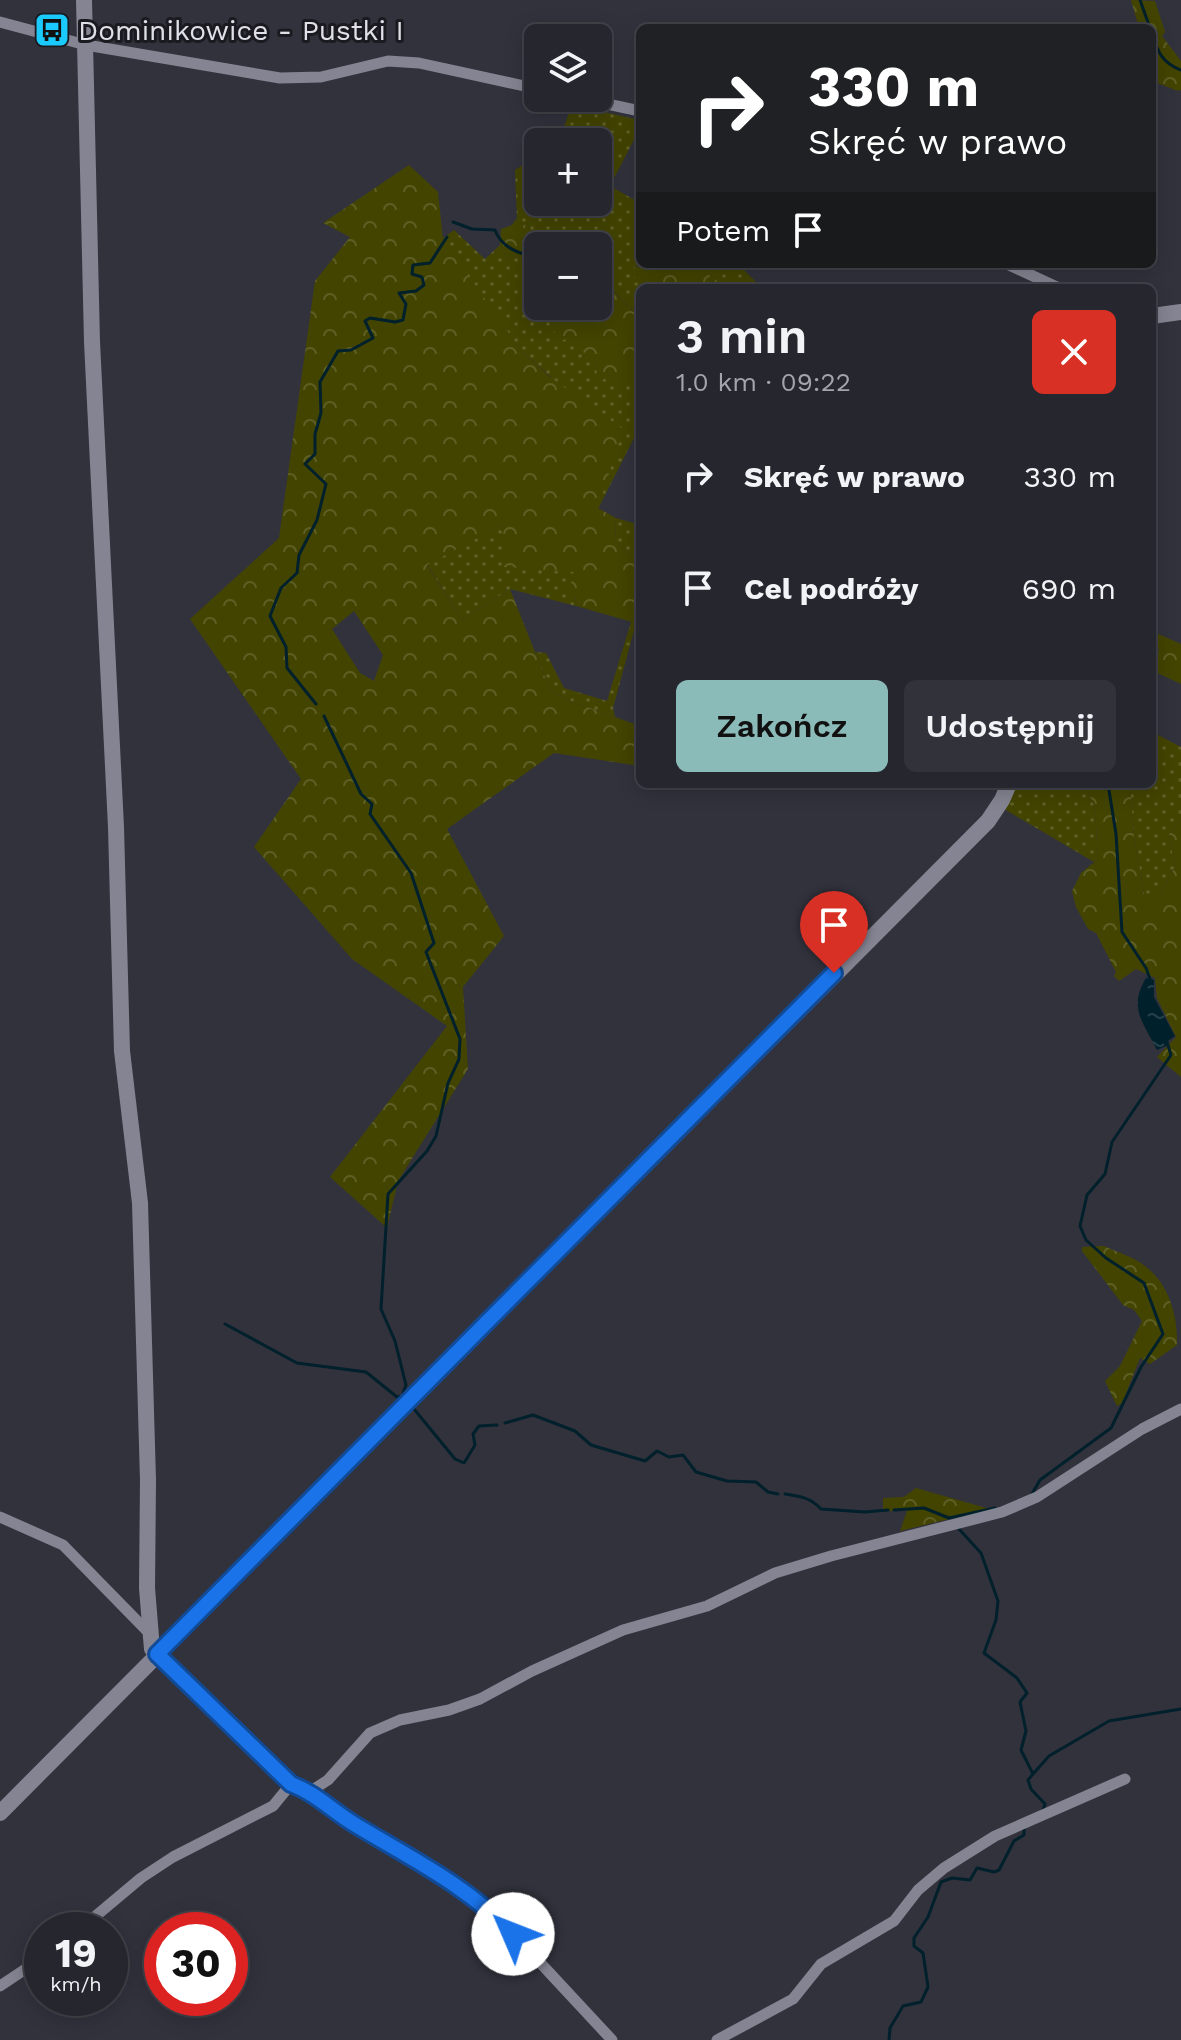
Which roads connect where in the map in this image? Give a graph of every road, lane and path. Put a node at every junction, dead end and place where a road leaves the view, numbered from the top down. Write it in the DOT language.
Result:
graph roads {
  1 [pos="84,0"];
  2 [pos="0,22"];
  3 [pos="86,45"];
  4 [pos="524,86"];
  5 [pos="612,105"];
  6 [pos="636,110"];
  7 [pos="1016,268"];
  8 [pos="1050,284"];
  9 [pos="1181,312"];
  10 [pos="1156,315"];
  11 [pos="1006,792"];
  12 [pos="1181,1409"];
  13 [pos="0,1517"];
  14 [pos="150,1634"];
  15 [pos="157,1654"];
  16 [pos="1125,1779"];
  17 [pos="291,1784"];
  18 [pos="311,1791"];
  19 [pos="0,1813"];
  20 [pos="100,1912"];
  21 [pos="24,1970"];
  22 [pos="0,1986"];
  23 [pos="612,2040"];
  24 [pos="717,2040"];
  1 -- 3 [label="street"];
  2 -- 3 [label="street"];
  3 -- 4 [label="street"];
  3 -- 14 [label="street"];
  5 -- 6 [label="street"];
  7 -- 8 [label="street"];
  9 -- 10 [label="street"];
  11 -- 15 [label="street"];
  12 -- 18 [label="street"];
  13 -- 14 [label="street"];
  14 -- 15 [label="street"];
  15 -- 17 [label="street"];
  15 -- 19 [label="street"];
  16 -- 24 [label="street"];
  17 -- 18 [label="street"];
  17 -- 20 [label="street"];
  18 -- 23 [label="street"];
  21 -- 22 [label="street"];
}
